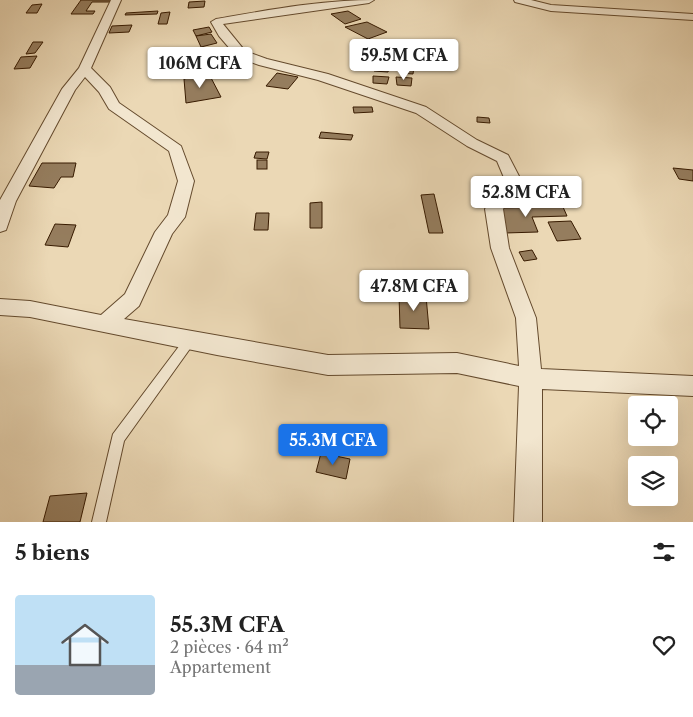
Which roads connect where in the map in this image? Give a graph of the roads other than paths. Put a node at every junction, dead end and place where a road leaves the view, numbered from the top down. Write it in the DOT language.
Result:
graph roads {
  1 [pos="116,0"];
  2 [pos="369,0"];
  3 [pos="519,0"];
  4 [pos="693,17"];
  5 [pos="85,70"];
  6 [pos="0,226"];
  7 [pos="0,307"];
  8 [pos="105,324"];
  9 [pos="190,340"];
  10 [pos="531,378"];
  11 [pos="693,386"];
  12 [pos="99,522"];
  13 [pos="528,522"];
  1 -- 5 [label="street"];
  2 -- 10 [label="street"];
  3 -- 4 [label="street"];
  5 -- 6 [label="street"];
  5 -- 8 [label="street"];
  7 -- 8 [label="street"];
  8 -- 9 [label="street"];
  9 -- 10 [label="street"];
  9 -- 12 [label="lane"];
  10 -- 11 [label="street"];
  10 -- 13 [label="street"];
}
